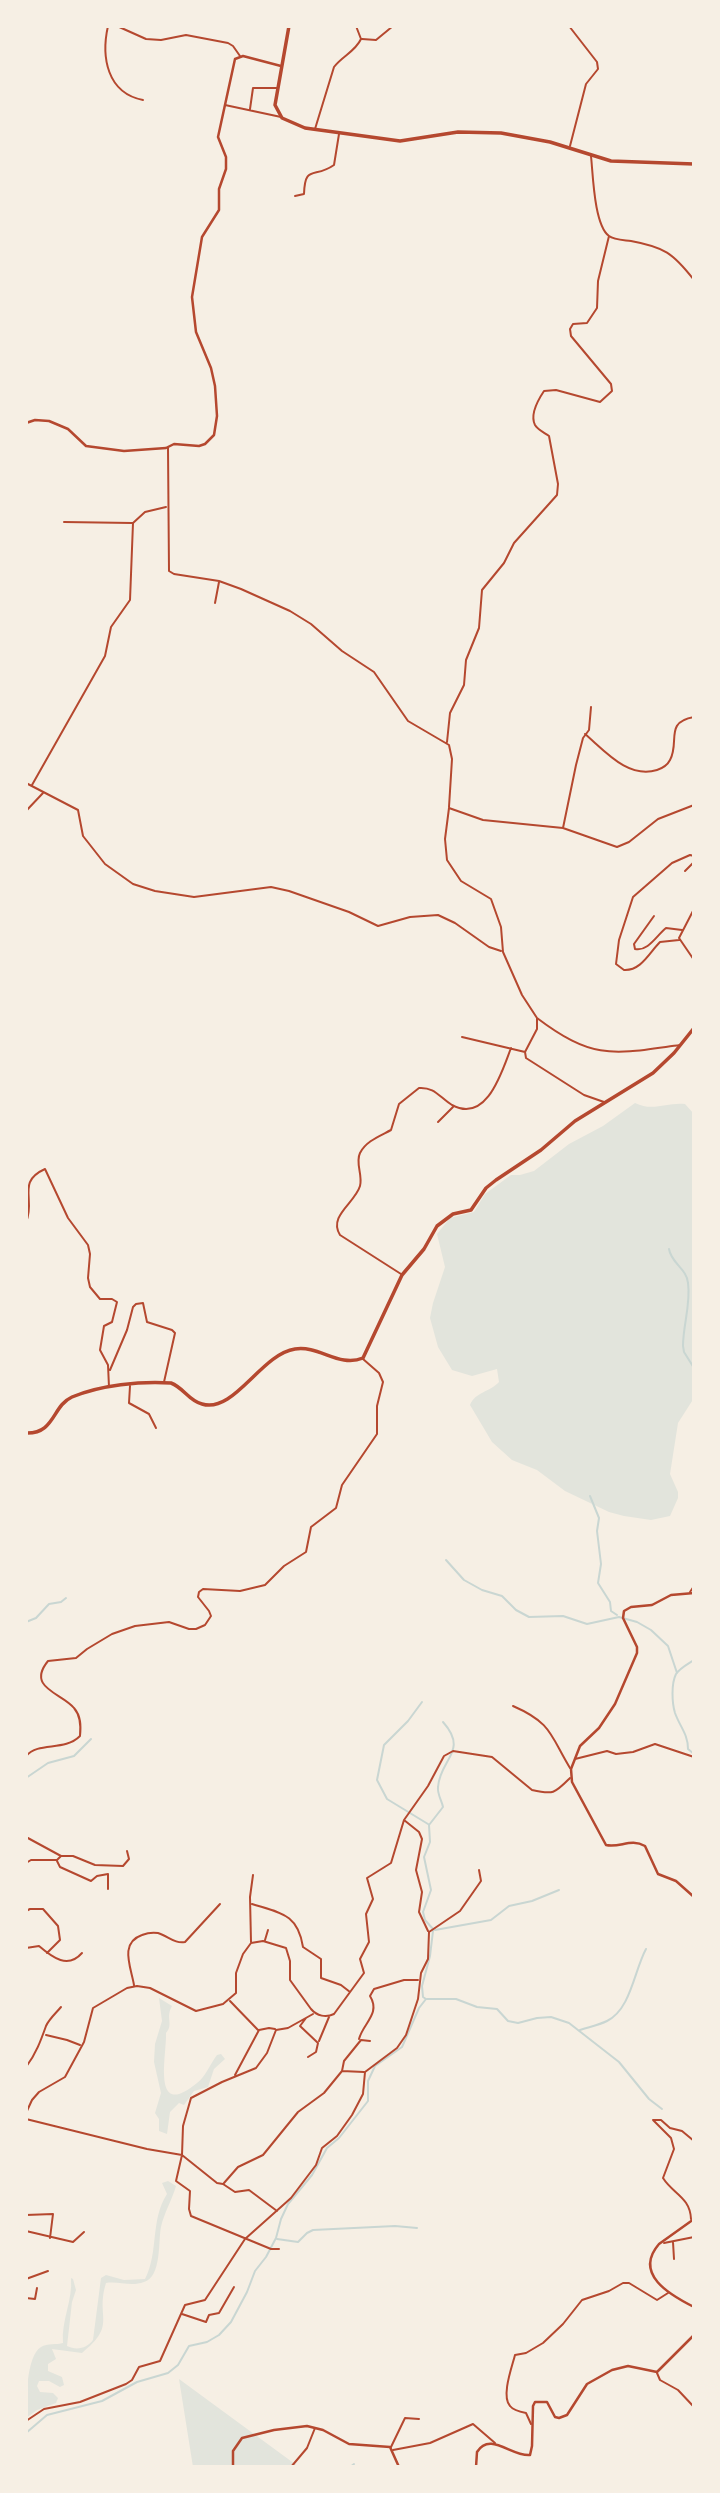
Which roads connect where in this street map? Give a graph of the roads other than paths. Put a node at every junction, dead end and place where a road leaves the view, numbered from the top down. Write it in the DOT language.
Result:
graph roads {
  1 [pos="108,26"];
  2 [pos="117,26"];
  3 [pos="289,26"];
  4 [pos="356,26"];
  5 [pos="393,26"];
  6 [pos="569,26"];
  7 [pos="361,39"];
  8 [pos="240,56"];
  9 [pos="281,66"];
  10 [pos="276,88"];
  11 [pos="143,100"];
  12 [pos="224,105"];
  13 [pos="250,110"];
  14 [pos="282,118"];
  15 [pos="315,131"];
  16 [pos="339,134"];
  17 [pos="570,147"];
  18 [pos="591,155"];
  19 [pos="694,164"];
  20 [pos="295,196"];
  21 [pos="608,236"];
  22 [pos="694,280"];
  23 [pos="26,423"];
  24 [pos="167,447"];
  25 [pos="169,506"];
  26 [pos="64,522"];
  27 [pos="133,523"];
  28 [pos="219,582"];
  29 [pos="215,603"];
  30 [pos="592,708"];
  31 [pos="694,717"];
  32 [pos="585,734"];
  33 [pos="447,742"];
  34 [pos="26,783"];
  35 [pos="31,786"];
  36 [pos="44,792"];
  37 [pos="694,805"];
  38 [pos="449,808"];
  39 [pos="26,810"];
  40 [pos="563,828"];
  41 [pos="694,856"];
  42 [pos="694,862"];
  43 [pos="685,872"];
  44 [pos="694,909"];
  45 [pos="654,916"];
  46 [pos="682,930"];
  47 [pos="679,940"];
  48 [pos="503,952"];
  49 [pos="694,960"];
  50 [pos="537,1018"];
  51 [pos="694,1027"];
  52 [pos="462,1037"];
  53 [pos="681,1045"];
  54 [pos="512,1048"];
  55 [pos="525,1052"];
  56 [pos="605,1102"];
  57 [pos="454,1106"];
  58 [pos="438,1122"];
  59 [pos="26,1222"];
  60 [pos="402,1275"];
  61 [pos="363,1358"];
  62 [pos="109,1373"];
  63 [pos="164,1383"];
  64 [pos="130,1385"];
  65 [pos="109,1388"];
  66 [pos="156,1428"];
  67 [pos="26,1433"];
  68 [pos="694,1587"];
  69 [pos="692,1593"];
  70 [pos="513,1706"];
  71 [pos="26,1756"];
  72 [pos="694,1757"];
  73 [pos="574,1760"];
  74 [pos="571,1769"];
  75 [pos="571,1777"];
  76 [pos="404,1820"];
  77 [pos="26,1837"];
  78 [pos="127,1851"];
  79 [pos="61,1856"];
  80 [pos="57,1860"];
  81 [pos="26,1863"];
  82 [pos="479,1870"];
  83 [pos="253,1875"];
  84 [pos="26,1885"];
  85 [pos="108,1889"];
  86 [pos="694,1897"];
  87 [pos="26,1899"];
  88 [pos="220,1904"];
  89 [pos="252,1904"];
  90 [pos="26,1911"];
  91 [pos="268,1930"];
  92 [pos="431,1930"];
  93 [pos="265,1941"];
  94 [pos="251,1943"];
  95 [pos="26,1948"];
  96 [pos="47,1953"];
  97 [pos="82,1953"];
  98 [pos="419,1980"];
  99 [pos="134,1986"];
  100 [pos="351,1993"];
  101 [pos="229,2001"];
  102 [pos="61,2007"];
  103 [pos="314,2013"];
  104 [pos="329,2016"];
  105 [pos="307,2017"];
  106 [pos="259,2030"];
  107 [pos="276,2030"];
  108 [pos="45,2035"];
  109 [pos="361,2040"];
  110 [pos="370,2041"];
  111 [pos="318,2043"];
  112 [pos="81,2046"];
  113 [pos="308,2057"];
  114 [pos="26,2067"];
  115 [pos="342,2071"];
  116 [pos="365,2072"];
  117 [pos="234,2077"];
  118 [pos="26,2113"];
  119 [pos="26,2119"];
  120 [pos="694,2141"];
  121 [pos="182,2155"];
  122 [pos="223,2184"];
  123 [pos="277,2211"];
  124 [pos="26,2215"];
  125 [pos="692,2219"];
  126 [pos="26,2231"];
  127 [pos="84,2232"];
  128 [pos="694,2237"];
  129 [pos="50,2238"];
  130 [pos="245,2239"];
  131 [pos="673,2241"];
  132 [pos="659,2244"];
  133 [pos="279,2249"];
  134 [pos="674,2259"];
  135 [pos="48,2271"];
  136 [pos="26,2279"];
  137 [pos="234,2287"];
  138 [pos="37,2288"];
  139 [pos="668,2293"];
  140 [pos="26,2298"];
  141 [pos="694,2307"];
  142 [pos="181,2314"];
  143 [pos="694,2335"];
  144 [pos="657,2372"];
  145 [pos="694,2407"];
  146 [pos="419,2419"];
  147 [pos="26,2421"];
  148 [pos="315,2427"];
  149 [pos="533,2427"];
  150 [pos="495,2444"];
  151 [pos="392,2449"];
  152 [pos="233,2467"];
  153 [pos="291,2467"];
  154 [pos="399,2467"];
  155 [pos="476,2467"];
  1 -- 11 [label="street"];
  2 -- 8 [label="street"];
  3 -- 9 [label="main road"];
  4 -- 7 [label="street"];
  5 -- 7 [label="street"];
  6 -- 17 [label="street"];
  7 -- 15 [label="street"];
  8 -- 9 [label="street"];
  8 -- 12 [label="street"];
  9 -- 10 [label="main road"];
  10 -- 13 [label="street"];
  10 -- 14 [label="main road"];
  12 -- 13 [label="street"];
  12 -- 24 [label="street"];
  13 -- 14 [label="street"];
  14 -- 15 [label="main road"];
  15 -- 16 [label="main road"];
  16 -- 17 [label="main road"];
  16 -- 20 [label="street"];
  17 -- 18 [label="main road"];
  18 -- 19 [label="main road"];
  18 -- 21 [label="street"];
  21 -- 22 [label="street"];
  21 -- 33 [label="street"];
  23 -- 24 [label="street"];
  24 -- 25 [label="street"];
  25 -- 27 [label="street"];
  25 -- 28 [label="street"];
  26 -- 27 [label="street"];
  27 -- 35 [label="street"];
  28 -- 29 [label="street"];
  28 -- 33 [label="street"];
  30 -- 32 [label="street"];
  31 -- 32 [label="street"];
  32 -- 40 [label="street"];
  33 -- 38 [label="street"];
  34 -- 35 [label="street"];
  35 -- 36 [label="street"];
  36 -- 39 [label="street"];
  36 -- 48 [label="street"];
  37 -- 40 [label="street"];
  38 -- 40 [label="street"];
  38 -- 48 [label="street"];
  41 -- 47 [label="street"];
  42 -- 43 [label="street"];
  44 -- 46 [label="street"];
  45 -- 46 [label="street"];
  46 -- 47 [label="street"];
  47 -- 49 [label="street"];
  48 -- 50 [label="street"];
  50 -- 53 [label="street"];
  50 -- 55 [label="street"];
  51 -- 53 [label="main road"];
  52 -- 54 [label="street"];
  53 -- 56 [label="main road"];
  54 -- 55 [label="street"];
  54 -- 57 [label="street"];
  55 -- 56 [label="street"];
  56 -- 60 [label="main road"];
  57 -- 58 [label="street"];
  57 -- 60 [label="street"];
  59 -- 62 [label="street"];
  60 -- 61 [label="main road"];
  61 -- 63 [label="main road"];
  61 -- 71 [label="street"];
  62 -- 63 [label="street"];
  62 -- 65 [label="street"];
  63 -- 64 [label="main road"];
  64 -- 65 [label="main road"];
  64 -- 66 [label="street"];
  65 -- 67 [label="main road"];
  68 -- 69 [label="street"];
  69 -- 73 [label="street"];
  70 -- 74 [label="street"];
  72 -- 73 [label="street"];
  73 -- 74 [label="street"];
  74 -- 75 [label="street"];
  75 -- 76 [label="street"];
  75 -- 86 [label="street"];
  76 -- 92 [label="street"];
  76 -- 100 [label="street"];
  77 -- 79 [label="street"];
  78 -- 79 [label="street"];
  79 -- 80 [label="street"];
  80 -- 81 [label="street"];
  80 -- 85 [label="street"];
  82 -- 92 [label="street"];
  83 -- 89 [label="street"];
  84 -- 87 [label="street"];
  88 -- 99 [label="street"];
  89 -- 94 [label="street"];
  89 -- 100 [label="street"];
  90 -- 96 [label="street"];
  91 -- 93 [label="street"];
  92 -- 98 [label="street"];
  93 -- 94 [label="street"];
  93 -- 103 [label="street"];
  94 -- 101 [label="street"];
  95 -- 96 [label="street"];
  96 -- 97 [label="street"];
  98 -- 109 [label="street"];
  98 -- 116 [label="street"];
  99 -- 101 [label="street"];
  99 -- 112 [label="street"];
  100 -- 104 [label="street"];
  101 -- 106 [label="street"];
  102 -- 108 [label="street"];
  103 -- 104 [label="street"];
  103 -- 105 [label="street"];
  104 -- 111 [label="street"];
  105 -- 107 [label="street"];
  105 -- 111 [label="street"];
  106 -- 107 [label="street"];
  106 -- 117 [label="street"];
  107 -- 117 [label="street"];
  108 -- 112 [label="street"];
  108 -- 114 [label="street"];
  109 -- 110 [label="street"];
  109 -- 115 [label="street"];
  111 -- 113 [label="street"];
  112 -- 118 [label="street"];
  115 -- 116 [label="street"];
  115 -- 122 [label="street"];
  116 -- 123 [label="street"];
  117 -- 121 [label="street"];
  119 -- 121 [label="street"];
  120 -- 125 [label="street"];
  121 -- 122 [label="street"];
  121 -- 130 [label="street"];
  122 -- 123 [label="street"];
  123 -- 130 [label="street"];
  124 -- 129 [label="street"];
  125 -- 132 [label="street"];
  126 -- 129 [label="street"];
  127 -- 129 [label="street"];
  128 -- 131 [label="street"];
  130 -- 133 [label="street"];
  130 -- 142 [label="street"];
  131 -- 132 [label="street"];
  131 -- 134 [label="street"];
  132 -- 139 [label="street"];
  135 -- 136 [label="street"];
  137 -- 142 [label="street"];
  138 -- 140 [label="street"];
  139 -- 141 [label="street"];
  139 -- 149 [label="street"];
  142 -- 147 [label="street"];
  143 -- 144 [label="street"];
  144 -- 145 [label="street"];
  144 -- 149 [label="street"];
  146 -- 151 [label="street"];
  148 -- 151 [label="street"];
  148 -- 152 [label="street"];
  148 -- 153 [label="street"];
  149 -- 150 [label="street"];
  150 -- 151 [label="street"];
  150 -- 155 [label="street"];
  151 -- 154 [label="street"];
}
